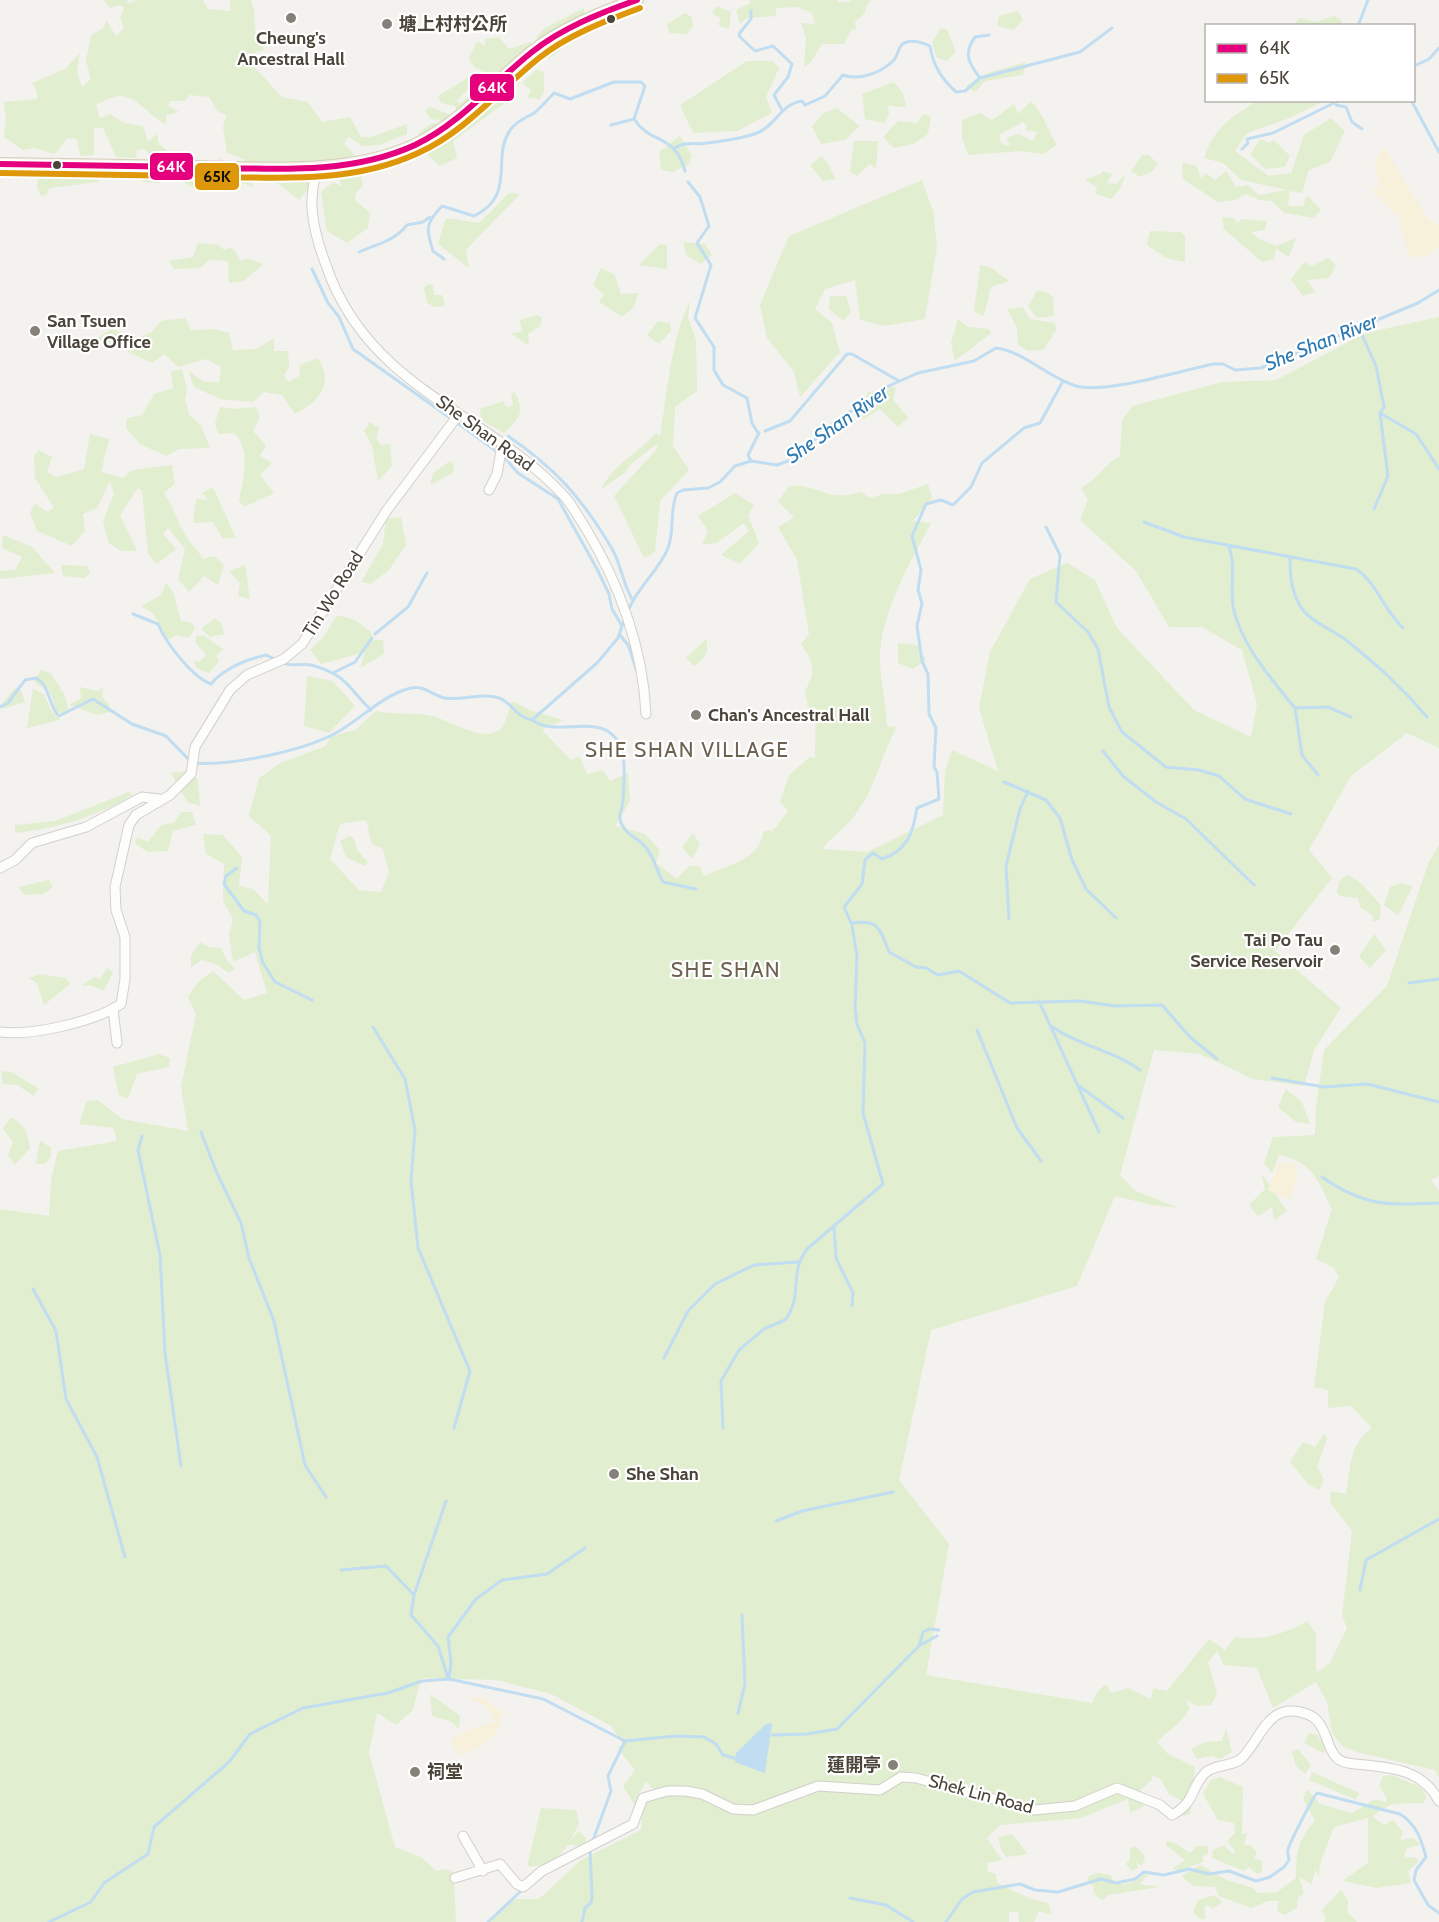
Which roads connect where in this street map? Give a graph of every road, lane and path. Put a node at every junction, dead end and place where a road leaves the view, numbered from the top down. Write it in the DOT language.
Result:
graph roads {
  1 [pos="637,0"];
  2 [pos="0,164"];
  3 [pos="316,166"];
  4 [pos="459,414"];
  5 [pos="502,445"];
  6 [pos="489,490"];
  7 [pos="646,714"];
  8 [pos="159,799"];
  9 [pos="0,868"];
  10 [pos="113,1009"];
  11 [pos="0,1032"];
  12 [pos="117,1043"];
  13 [pos="1439,1801"];
  14 [pos="463,1836"];
  15 [pos="483,1871"];
  16 [pos="455,1878"];
  1 -- 3 [label="main road"];
  2 -- 3 [label="main road"];
  3 -- 4 [label="street, She Shan Road"];
  4 -- 5 [label="street, She Shan Road"];
  4 -- 8 [label="street, Tin Wo Road"];
  5 -- 6 [label="street"];
  5 -- 7 [label="street, She Shan Road"];
  8 -- 9 [label="street"];
  8 -- 10 [label="street"];
  10 -- 11 [label="street"];
  10 -- 12 [label="street"];
  13 -- 15 [label="street, Shek Lin Road"];
  14 -- 15 [label="street"];
  15 -- 16 [label="street"];
}
